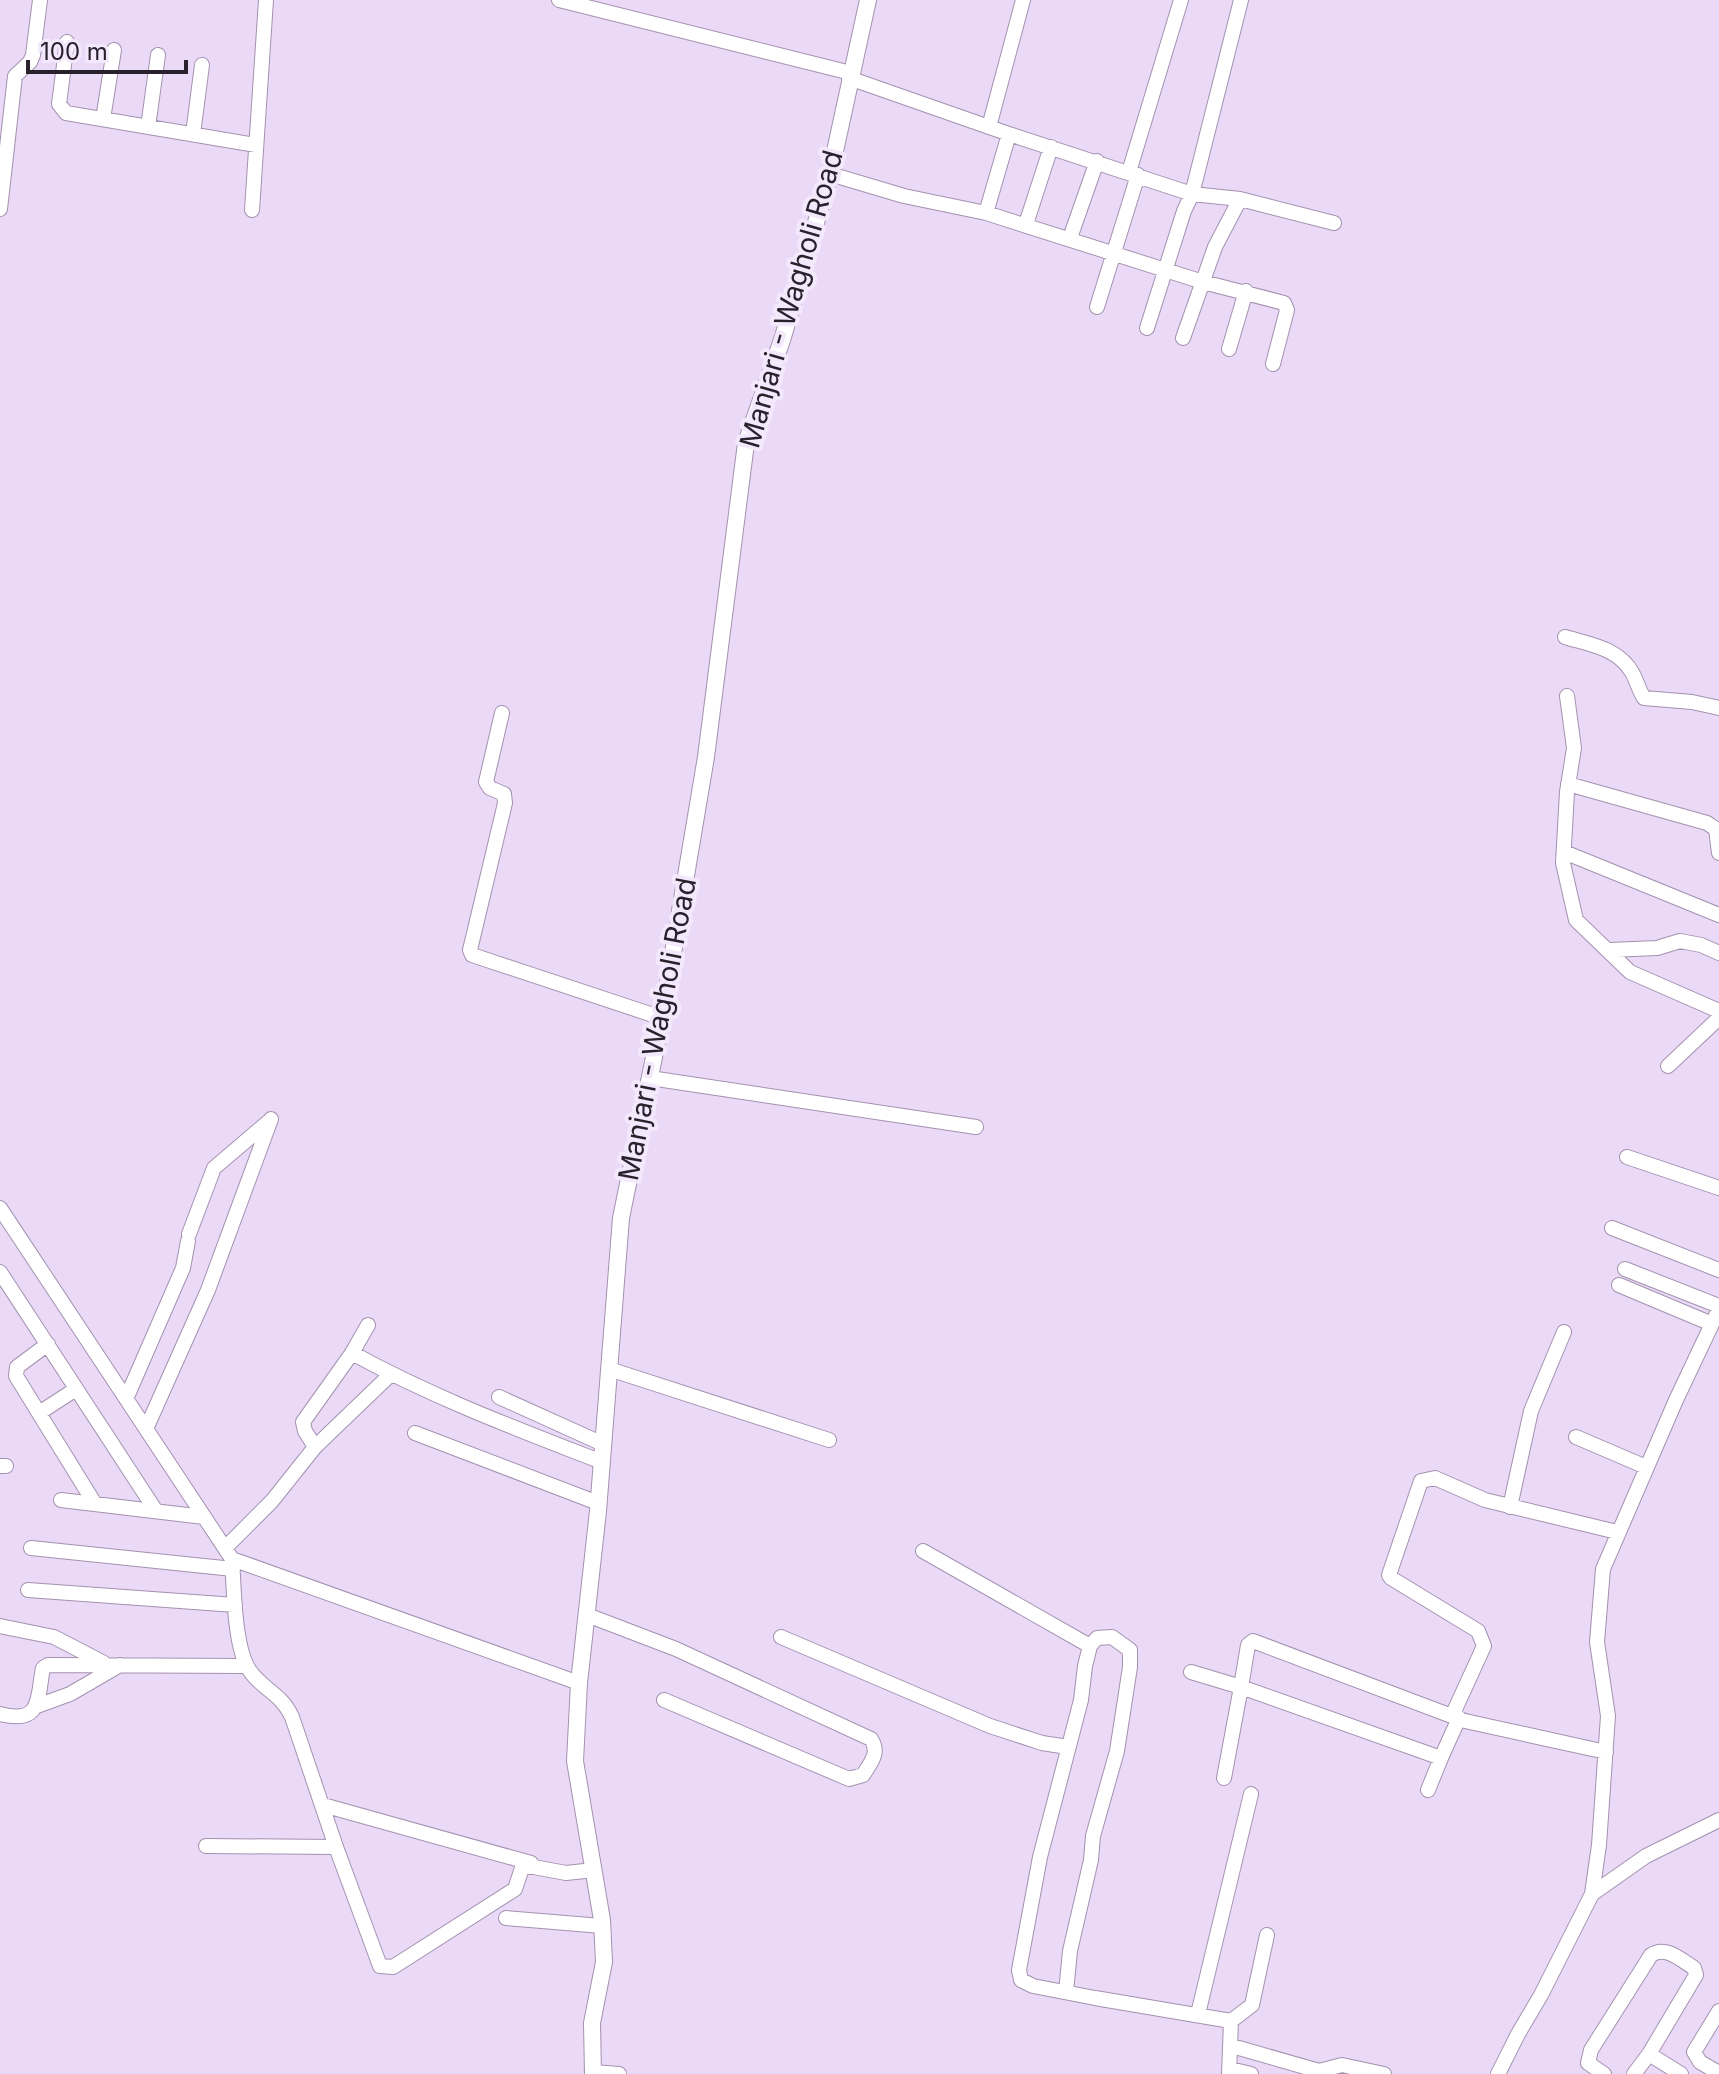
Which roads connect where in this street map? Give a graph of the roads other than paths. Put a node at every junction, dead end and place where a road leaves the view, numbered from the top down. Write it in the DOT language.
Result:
graph roads {
  1 [pos="40,0"];
  2 [pos="266,0"];
  3 [pos="559,0"];
  4 [pos="868,0"];
  5 [pos="1023,0"];
  6 [pos="1181,0"];
  7 [pos="1241,0"];
  8 [pos="67,42"];
  9 [pos="114,50"];
  10 [pos="158,55"];
  11 [pos="202,65"];
  12 [pos="850,76"];
  13 [pos="103,119"];
  14 [pos="148,127"];
  15 [pos="989,127"];
  16 [pos="193,134"];
  17 [pos="1009,134"];
  18 [pos="256,145"];
  19 [pos="1051,147"];
  20 [pos="1097,161"];
  21 [pos="1133,173"];
  22 [pos="830,174"];
  23 [pos="1192,194"];
  24 [pos="1240,199"];
  25 [pos="0,209"];
  26 [pos="252,210"];
  27 [pos="986,213"];
  28 [pos="1334,223"];
  29 [pos="1026,224"];
  30 [pos="1070,238"];
  31 [pos="1115,252"];
  32 [pos="1166,271"];
  33 [pos="1203,282"];
  34 [pos="1246,291"];
  35 [pos="1097,307"];
  36 [pos="1147,328"];
  37 [pos="1183,338"];
  38 [pos="1229,349"];
  39 [pos="1273,364"];
  40 [pos="1565,637"];
  41 [pos="1567,696"];
  42 [pos="1719,708"];
  43 [pos="502,713"];
  44 [pos="1568,784"];
  45 [pos="1717,827"];
  46 [pos="1564,852"];
  47 [pos="1719,853"];
  48 [pos="1719,915"];
  49 [pos="1610,950"];
  50 [pos="1719,953"];
  51 [pos="1719,1011"];
  52 [pos="662,1018"];
  53 [pos="1719,1018"];
  54 [pos="1668,1066"];
  55 [pos="650,1078"];
  56 [pos="976,1127"];
  57 [pos="1627,1157"];
  58 [pos="1719,1188"];
  59 [pos="0,1208"];
  60 [pos="6,1228"];
  61 [pos="1612,1228"];
  62 [pos="1625,1269"];
  63 [pos="1719,1270"];
  64 [pos="0,1272"];
  65 [pos="1619,1285"];
  66 [pos="1719,1308"];
  67 [pos="1712,1324"];
  68 [pos="368,1325"];
  69 [pos="1564,1332"];
  70 [pos="48,1344"];
  71 [pos="352,1353"];
  72 [pos="609,1369"];
  73 [pos="390,1375"];
  74 [pos="76,1389"];
  75 [pos="499,1397"];
  76 [pos="126,1399"];
  77 [pos="39,1413"];
  78 [pos="146,1429"];
  79 [pos="415,1433"];
  80 [pos="1576,1437"];
  81 [pos="829,1440"];
  82 [pos="603,1444"];
  83 [pos="315,1447"];
  84 [pos="602,1462"];
  85 [pos="1646,1467"];
  86 [pos="61,1500"];
  87 [pos="598,1503"];
  88 [pos="95,1504"];
  89 [pos="1510,1507"];
  90 [pos="156,1511"];
  91 [pos="204,1517"];
  92 [pos="1617,1532"];
  93 [pos="31,1548"];
  94 [pos="923,1551"];
  95 [pos="230,1559"];
  96 [pos="28,1590"];
  97 [pos="235,1605"];
  98 [pos="587,1615"];
  99 [pos="0,1626"];
  100 [pos="781,1637"];
  101 [pos="1090,1646"];
  102 [pos="114,1665"];
  103 [pos="246,1666"];
  104 [pos="1191,1672"];
  105 [pos="579,1683"];
  106 [pos="1241,1687"];
  107 [pos="664,1700"];
  108 [pos="37,1706"];
  109 [pos="0,1714"];
  110 [pos="1456,1717"];
  111 [pos="1068,1747"];
  112 [pos="1606,1752"];
  113 [pos="1441,1758"];
  114 [pos="1224,1778"];
  115 [pos="1428,1790"];
  116 [pos="1251,1794"];
  117 [pos="323,1805"];
  118 [pos="1719,1820"];
  119 [pos="206,1846"];
  120 [pos="336,1847"];
  121 [pos="594,1870"];
  122 [pos="566,1873"];
  123 [pos="1592,1894"];
  124 [pos="506,1918"];
  125 [pos="602,1926"];
  126 [pos="1267,1935"];
  127 [pos="1066,1992"];
  128 [pos="1719,2011"];
  129 [pos="1198,2014"];
  130 [pos="1231,2021"];
  131 [pos="1232,2046"];
  132 [pos="1649,2054"];
  133 [pos="1229,2071"];
  134 [pos="593,2073"];
  135 [pos="1719,2073"];
  136 [pos="619,2074"];
  137 [pos="1251,2074"];
  138 [pos="1384,2074"];
  139 [pos="1498,2074"];
  140 [pos="1604,2074"];
  141 [pos="1634,2074"];
  142 [pos="1681,2074"];
  1 -- 25 [label="street"];
  2 -- 18 [label="street"];
  3 -- 12 [label="street"];
  4 -- 12 [label="main road, Manjari - Wagholi Road"];
  5 -- 15 [label="street"];
  6 -- 21 [label="street"];
  7 -- 23 [label="street"];
  8 -- 13 [label="street"];
  9 -- 13 [label="street"];
  10 -- 14 [label="street"];
  11 -- 16 [label="street"];
  12 -- 15 [label="street"];
  12 -- 22 [label="main road, Manjari - Wagholi Road"];
  13 -- 14 [label="street"];
  14 -- 16 [label="street"];
  15 -- 17 [label="street"];
  16 -- 18 [label="street"];
  17 -- 19 [label="street"];
  17 -- 27 [label="street"];
  18 -- 26 [label="street"];
  19 -- 20 [label="street"];
  19 -- 29 [label="street"];
  20 -- 21 [label="street"];
  20 -- 30 [label="street"];
  21 -- 23 [label="street"];
  21 -- 31 [label="street"];
  22 -- 27 [label="street"];
  22 -- 52 [label="main road, Manjari - Wagholi Road"];
  23 -- 24 [label="street"];
  23 -- 32 [label="street"];
  24 -- 28 [label="street"];
  24 -- 33 [label="street"];
  27 -- 29 [label="street"];
  29 -- 30 [label="street"];
  30 -- 31 [label="street"];
  31 -- 32 [label="street"];
  31 -- 35 [label="street"];
  32 -- 33 [label="street"];
  32 -- 36 [label="street"];
  33 -- 34 [label="street"];
  33 -- 37 [label="street"];
  34 -- 38 [label="street"];
  34 -- 39 [label="street"];
  40 -- 42 [label="street"];
  41 -- 44 [label="street"];
  43 -- 52 [label="street"];
  44 -- 45 [label="street"];
  44 -- 46 [label="street"];
  45 -- 47 [label="street"];
  46 -- 48 [label="street"];
  46 -- 49 [label="street"];
  49 -- 50 [label="street"];
  49 -- 51 [label="street"];
  52 -- 55 [label="main road, Manjari - Wagholi Road"];
  53 -- 54 [label="street"];
  55 -- 56 [label="street"];
  55 -- 72 [label="main road, Manjari - Wagholi Road"];
  57 -- 58 [label="street"];
  59 -- 60 [label="street"];
  60 -- 76 [label="street"];
  61 -- 63 [label="street"];
  62 -- 66 [label="street"];
  64 -- 70 [label="street"];
  65 -- 67 [label="street"];
  66 -- 67 [label="street"];
  67 -- 85 [label="street"];
  68 -- 71 [label="street"];
  69 -- 89 [label="street"];
  70 -- 74 [label="street"];
  70 -- 77 [label="street"];
  71 -- 73 [label="street"];
  71 -- 83 [label="street"];
  72 -- 81 [label="street"];
  72 -- 82 [label="main road, Manjari - Wagholi Road"];
  73 -- 83 [label="street"];
  73 -- 84 [label="street"];
  74 -- 77 [label="street"];
  74 -- 90 [label="street"];
  75 -- 82 [label="street"];
  76 -- 78 [label="street"];
  76 -- 78 [label="street"];
  77 -- 88 [label="street"];
  78 -- 91 [label="street"];
  79 -- 87 [label="street"];
  80 -- 85 [label="street"];
  82 -- 84 [label="main road, Manjari - Wagholi Road"];
  83 -- 95 [label="street"];
  84 -- 87 [label="main road, Manjari - Wagholi Road"];
  85 -- 92 [label="street"];
  86 -- 88 [label="street"];
  87 -- 98 [label="main road, Manjari - Wagholi Road"];
  88 -- 90 [label="street"];
  89 -- 92 [label="street"];
  89 -- 110 [label="street"];
  90 -- 91 [label="street"];
  91 -- 95 [label="street"];
  92 -- 112 [label="street"];
  93 -- 95 [label="street"];
  94 -- 101 [label="street"];
  95 -- 97 [label="street"];
  95 -- 105 [label="street"];
  96 -- 97 [label="street"];
  97 -- 103 [label="street"];
  98 -- 105 [label="main road, Manjari - Wagholi Road"];
  98 -- 107 [label="street"];
  99 -- 102 [label="street"];
  100 -- 111 [label="street"];
  101 -- 111 [label="street"];
  101 -- 127 [label="street"];
  102 -- 103 [label="street"];
  102 -- 108 [label="street"];
  102 -- 108 [label="street"];
  103 -- 117 [label="street"];
  104 -- 106 [label="street"];
  105 -- 121 [label="main road, Manjari - Wagholi Road"];
  106 -- 110 [label="street"];
  106 -- 113 [label="street"];
  106 -- 114 [label="street"];
  108 -- 109 [label="street"];
  110 -- 112 [label="street"];
  110 -- 113 [label="street"];
  111 -- 127 [label="street"];
  112 -- 123 [label="street"];
  113 -- 115 [label="street"];
  116 -- 129 [label="street"];
  117 -- 120 [label="street"];
  117 -- 122 [label="street"];
  118 -- 123 [label="street"];
  119 -- 120 [label="street"];
  120 -- 122 [label="street"];
  121 -- 122 [label="street"];
  121 -- 125 [label="main road, Manjari - Wagholi Road"];
  123 -- 139 [label="street"];
  124 -- 125 [label="street"];
  125 -- 134 [label="main road, Manjari - Wagholi Road"];
  126 -- 130 [label="street"];
  127 -- 129 [label="street"];
  128 -- 135 [label="street"];
  129 -- 130 [label="street"];
  130 -- 131 [label="street"];
  131 -- 133 [label="street"];
  131 -- 138 [label="street"];
  132 -- 140 [label="street"];
  132 -- 141 [label="street"];
  132 -- 142 [label="street"];
  133 -- 137 [label="street"];
  134 -- 136 [label="street"];
}
